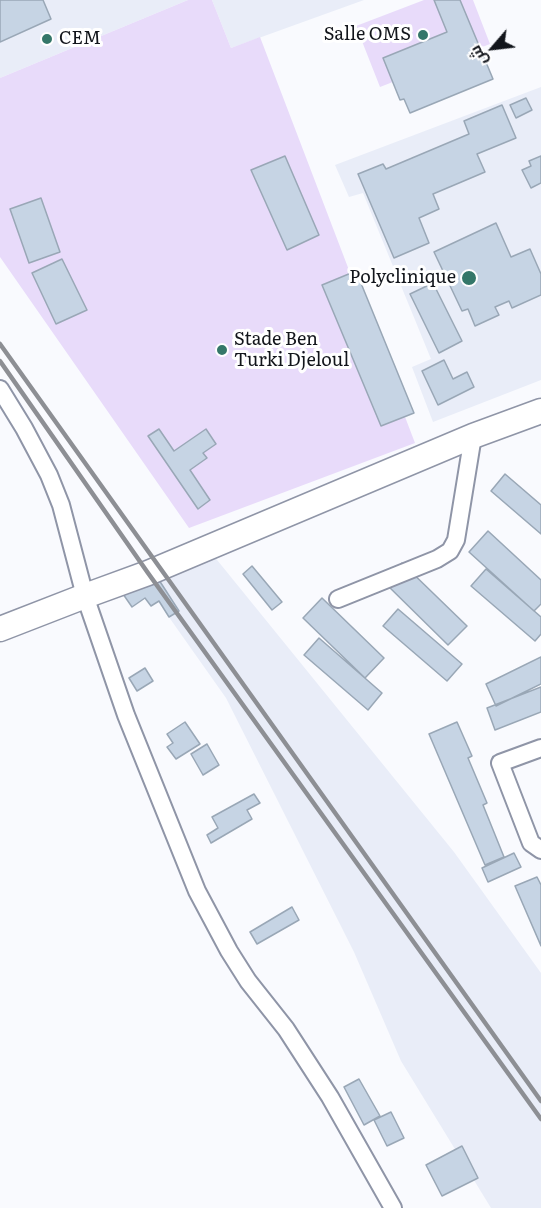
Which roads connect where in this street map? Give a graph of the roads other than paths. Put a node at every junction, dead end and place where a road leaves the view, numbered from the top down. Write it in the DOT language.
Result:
graph roads {
  1 [pos="0,389"];
  2 [pos="541,411"];
  3 [pos="473,436"];
  4 [pos="85,596"];
  5 [pos="338,599"];
  6 [pos="0,629"];
  7 [pos="541,748"];
  8 [pos="541,850"];
  9 [pos="393,1208"];
  1 -- 4 [label="street"];
  2 -- 3 [label="main road"];
  3 -- 4 [label="main road"];
  3 -- 5 [label="street"];
  4 -- 6 [label="main road"];
  4 -- 9 [label="street"];
  7 -- 8 [label="street"];
}
